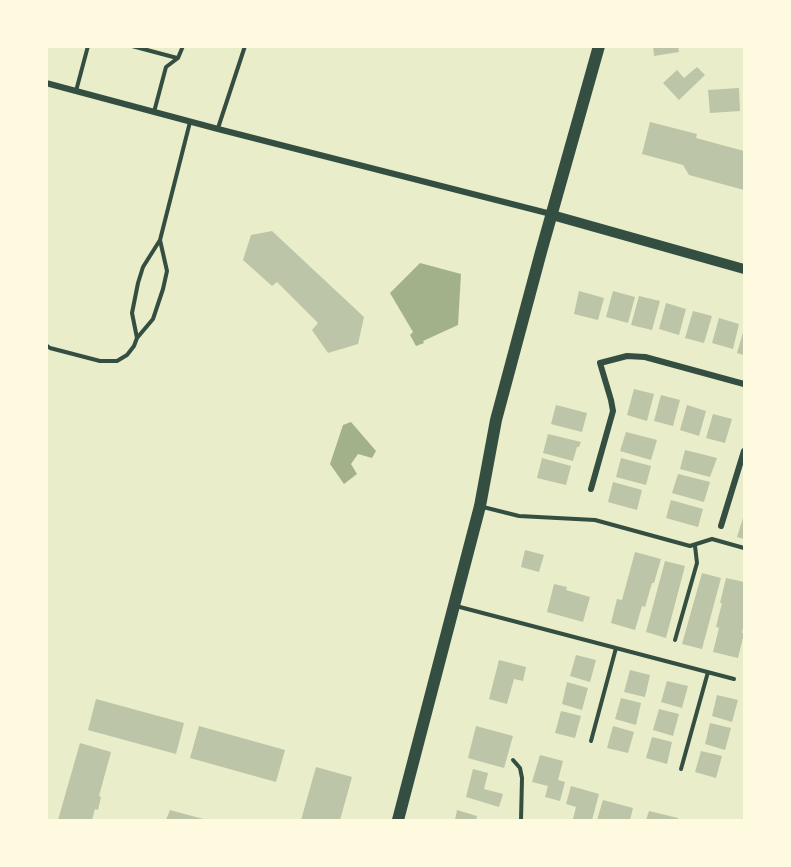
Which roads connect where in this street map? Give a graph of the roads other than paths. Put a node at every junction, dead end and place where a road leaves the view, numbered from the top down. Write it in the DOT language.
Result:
graph roads {
  1 [pos="88,46"];
  2 [pos="132,46"];
  3 [pos="183,46"];
  4 [pos="245,46"];
  5 [pos="599,46"];
  6 [pos="178,58"];
  7 [pos="46,83"];
  8 [pos="76,91"];
  9 [pos="154,112"];
  10 [pos="190,122"];
  11 [pos="218,129"];
  12 [pos="552,214"];
  13 [pos="160,240"];
  14 [pos="744,269"];
  15 [pos="136,338"];
  16 [pos="46,345"];
  17 [pos="744,384"];
  18 [pos="744,451"];
  19 [pos="591,489"];
  20 [pos="480,506"];
  21 [pos="722,526"];
  22 [pos="695,546"];
  23 [pos="744,548"];
  24 [pos="454,605"];
  25 [pos="675,640"];
  26 [pos="616,648"];
  27 [pos="708,672"];
  28 [pos="734,679"];
  29 [pos="591,741"];
  30 [pos="513,760"];
  31 [pos="681,769"];
  32 [pos="398,820"];
  33 [pos="521,820"];
  1 -- 8 [label="lane"];
  2 -- 6 [label="lane"];
  3 -- 6 [label="lane"];
  4 -- 11 [label="lane"];
  5 -- 12 [label="main road"];
  6 -- 9 [label="lane"];
  7 -- 8 [label="street"];
  8 -- 9 [label="street"];
  9 -- 10 [label="street"];
  10 -- 11 [label="street"];
  10 -- 13 [label="lane"];
  11 -- 12 [label="street"];
  12 -- 14 [label="main road"];
  12 -- 20 [label="main road"];
  13 -- 15 [label="lane"];
  13 -- 15 [label="lane"];
  15 -- 16 [label="lane"];
  17 -- 19 [label="street"];
  18 -- 21 [label="street"];
  20 -- 22 [label="lane"];
  20 -- 24 [label="main road"];
  22 -- 23 [label="lane"];
  22 -- 25 [label="lane"];
  24 -- 26 [label="lane"];
  24 -- 32 [label="main road"];
  26 -- 27 [label="lane"];
  26 -- 29 [label="lane"];
  27 -- 28 [label="lane"];
  27 -- 31 [label="lane"];
  30 -- 33 [label="lane"];
}
